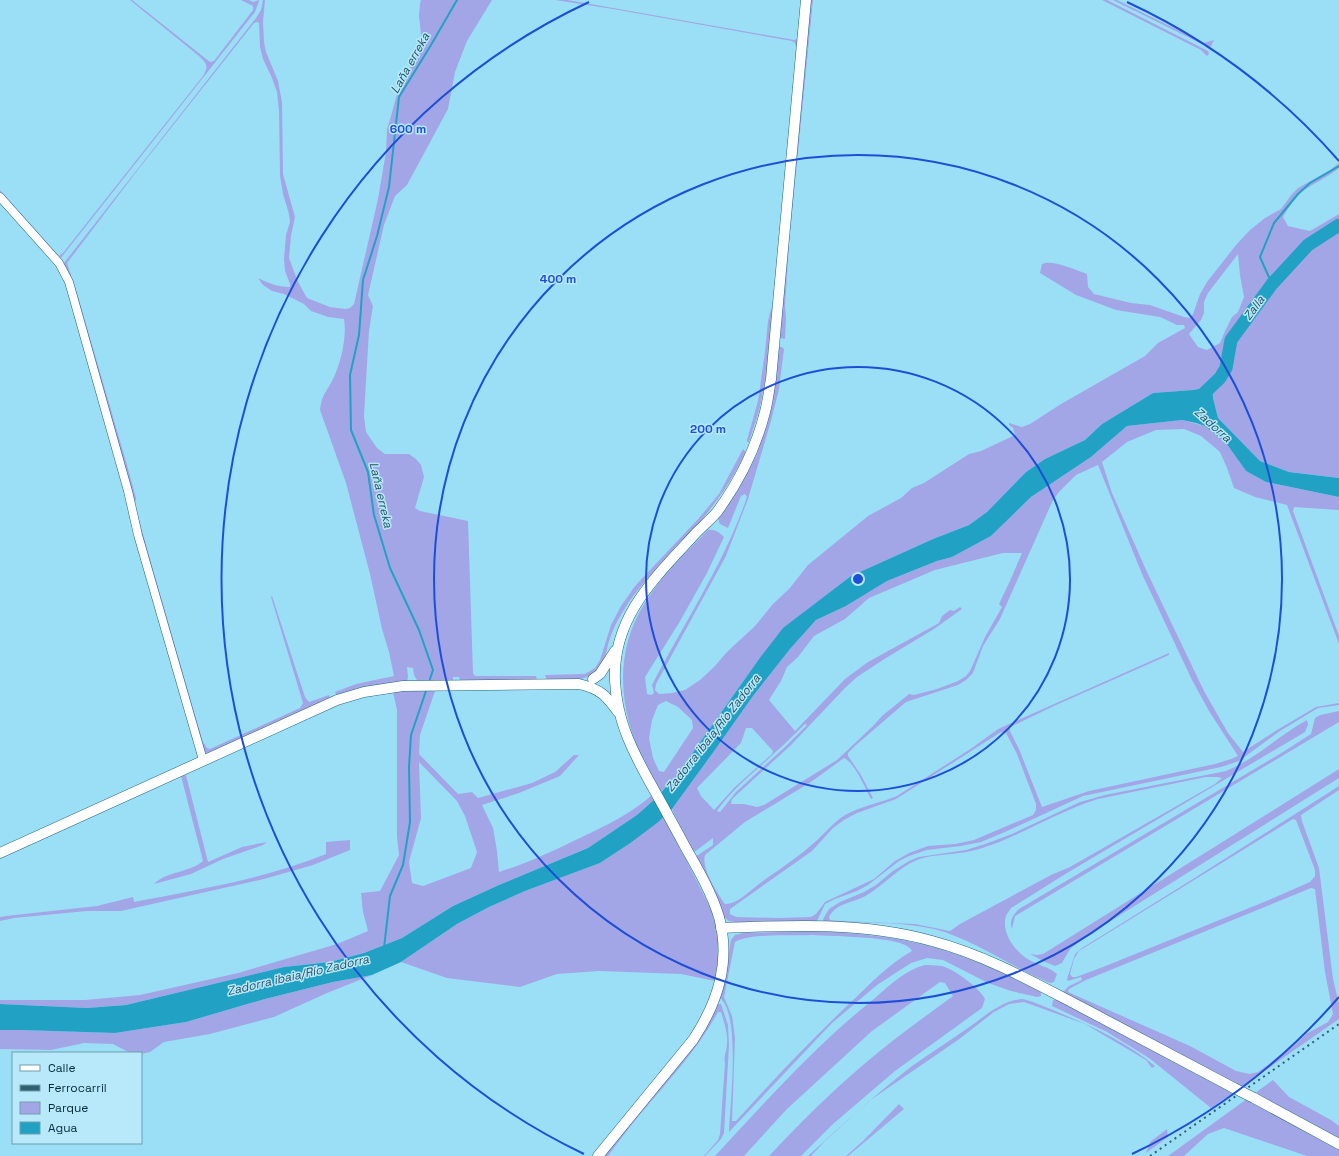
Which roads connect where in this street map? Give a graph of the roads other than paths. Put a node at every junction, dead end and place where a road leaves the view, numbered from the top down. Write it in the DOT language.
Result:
graph roads {
  1 [pos="806,0"];
  2 [pos="0,196"];
  3 [pos="619,644"];
  4 [pos="592,683"];
  5 [pos="615,684"];
  6 [pos="619,713"];
  7 [pos="203,760"];
  8 [pos="0,853"];
  9 [pos="721,928"];
  10 [pos="1339,1144"];
  11 [pos="598,1156"];
  1 -- 3 [label="street"];
  2 -- 7 [label="street"];
  3 -- 4 [label="street"];
  3 -- 5 [label="street"];
  4 -- 5 [label="street"];
  4 -- 6 [label="street"];
  4 -- 7 [label="street"];
  5 -- 6 [label="street"];
  6 -- 9 [label="street"];
  7 -- 8 [label="street"];
  9 -- 10 [label="street, bridge"];
  9 -- 11 [label="street"];
}
